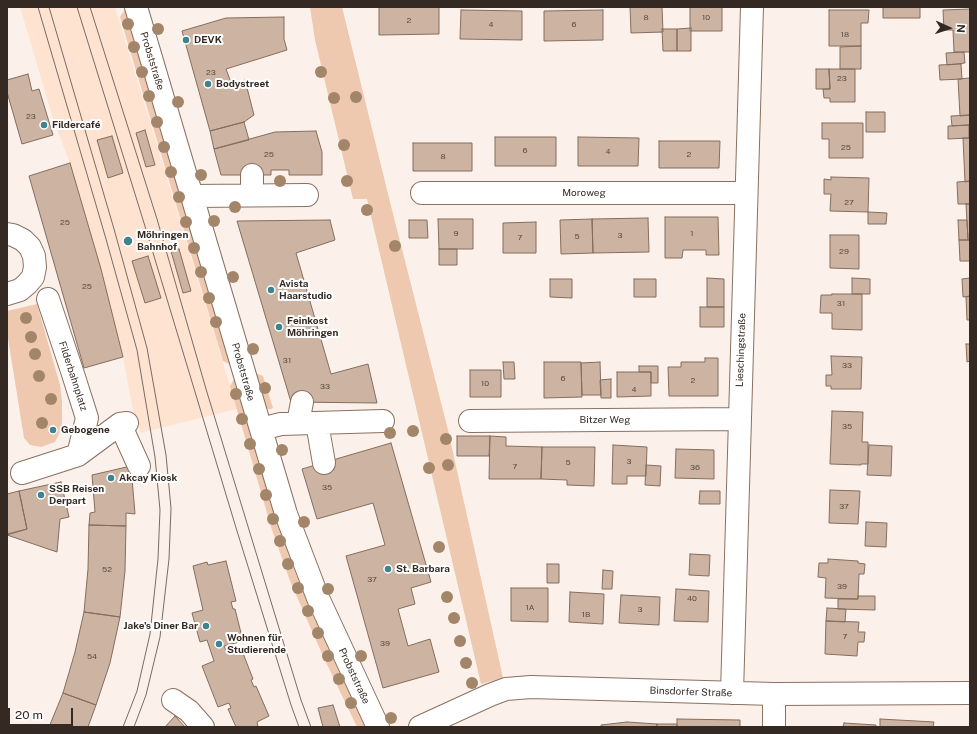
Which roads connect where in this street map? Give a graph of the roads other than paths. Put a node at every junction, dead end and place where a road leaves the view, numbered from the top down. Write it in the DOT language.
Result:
graph roads {
  1 [pos="136,7"];
  2 [pos="752,7"];
  3 [pos="422,193"];
  4 [pos="746,193"];
  5 [pos="307,195"];
  6 [pos="193,196"];
  7 [pos="7,234"];
  8 [pos="7,294"];
  9 [pos="48,299"];
  10 [pos="305,416"];
  11 [pos="87,418"];
  12 [pos="739,419"];
  13 [pos="383,421"];
  14 [pos="470,421"];
  15 [pos="118,427"];
  16 [pos="260,429"];
  17 [pos="78,455"];
  18 [pos="324,462"];
  19 [pos="139,466"];
  20 [pos="22,473"];
  21 [pos="732,693"];
  22 [pos="970,693"];
  23 [pos="774,694"];
  24 [pos="173,700"];
  25 [pos="203,727"];
  26 [pos="378,727"];
  27 [pos="420,727"];
  28 [pos="774,727"];
  1 -- 6 [label="street, Probststraße"];
  2 -- 4 [label="street, Lieschingstraße"];
  3 -- 4 [label="street, Moroweg"];
  4 -- 12 [label="street, Lieschingstraße"];
  5 -- 6 [label="street"];
  6 -- 16 [label="street, Probststraße"];
  7 -- 8 [label="street"];
  9 -- 11 [label="street, Filderbahnplatz"];
  10 -- 13 [label="street"];
  10 -- 16 [label="street"];
  10 -- 18 [label="street"];
  11 -- 15 [label="street"];
  11 -- 17 [label="street, Filderbahnplatz"];
  12 -- 14 [label="street, Bitzer Weg"];
  12 -- 21 [label="street, Lieschingstraße"];
  15 -- 17 [label="street"];
  15 -- 19 [label="street"];
  16 -- 26 [label="street, Probststraße"];
  17 -- 20 [label="street"];
  21 -- 23 [label="street, Binsdorfer Straße"];
  21 -- 27 [label="street, Binsdorfer Straße"];
  22 -- 23 [label="street, Binsdorfer Straße"];
  23 -- 28 [label="street"];
  24 -- 25 [label="street"];
}
